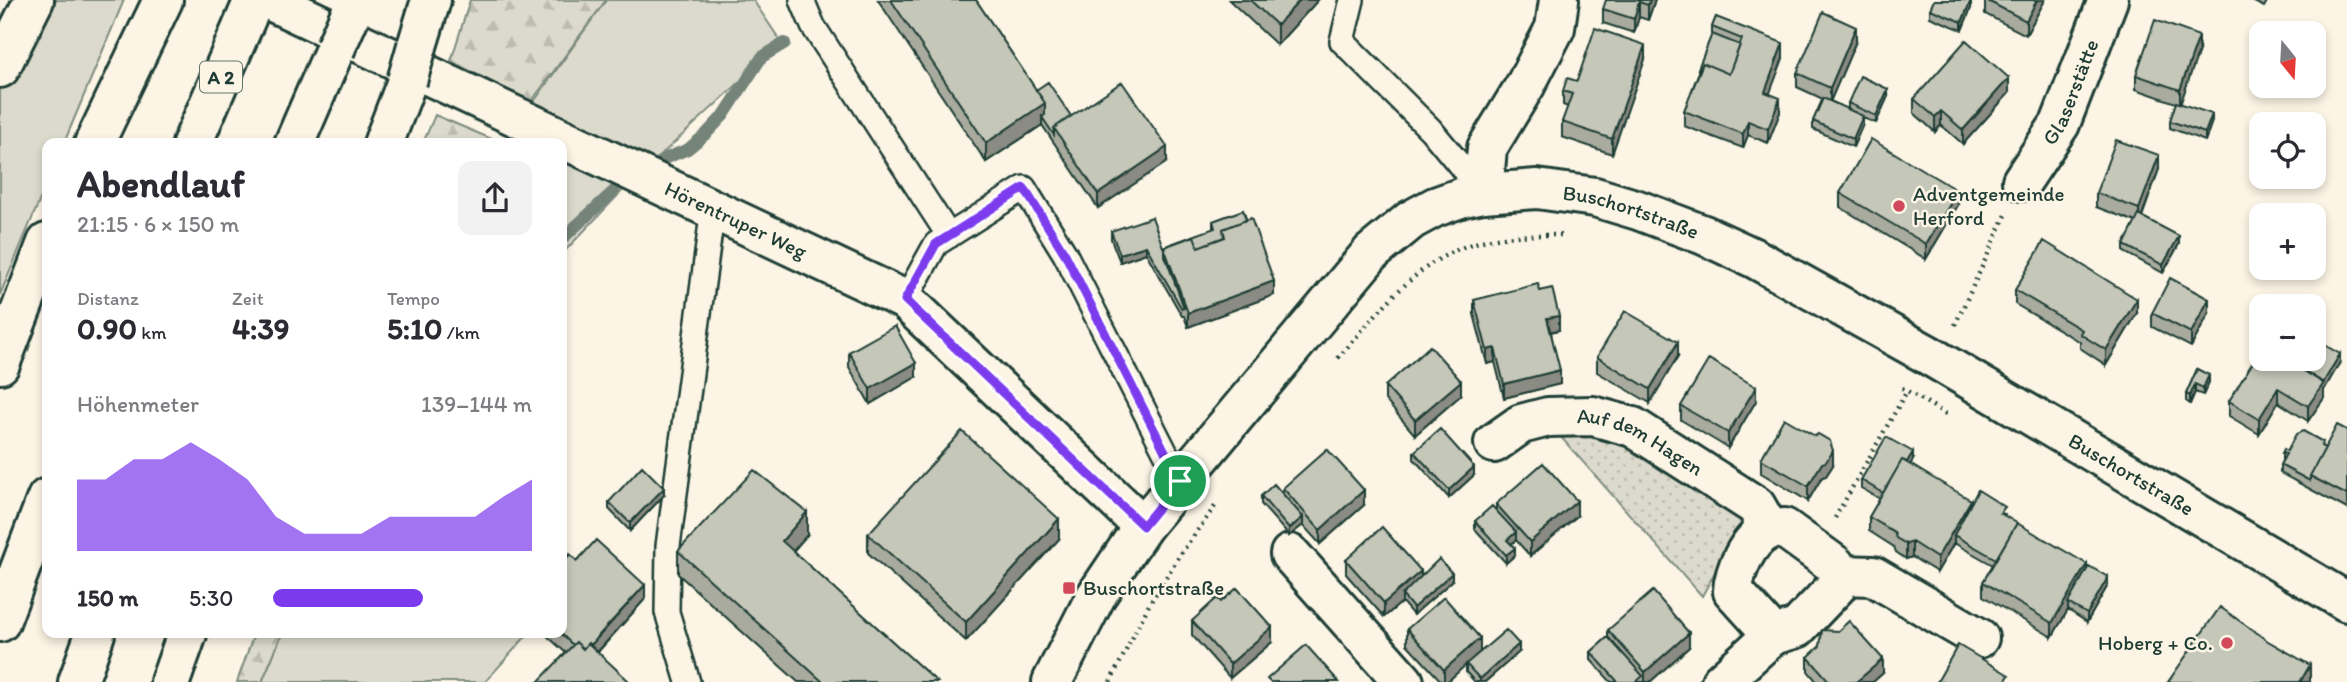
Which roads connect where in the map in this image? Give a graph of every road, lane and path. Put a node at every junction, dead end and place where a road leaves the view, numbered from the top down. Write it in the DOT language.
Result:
graph roads {
  1 [pos="34,0"];
  2 [pos="163,0"];
  3 [pos="431,0"];
  4 [pos="802,0"];
  5 [pos="1352,0"];
  6 [pos="2108,0"];
  7 [pos="257,4"];
  8 [pos="1554,9"];
  9 [pos="348,21"];
  10 [pos="0,68"];
  11 [pos="97,138"];
  12 [pos="195,138"];
  13 [pos="297,138"];
  14 [pos="385,138"];
  15 [pos="557,138"];
  16 [pos="567,143"];
  17 [pos="2022,181"];
  18 [pos="1483,193"];
  19 [pos="713,208"];
  20 [pos="949,236"];
  21 [pos="42,256"];
  22 [pos="905,300"];
  23 [pos="1932,357"];
  24 [pos="0,364"];
  25 [pos="1494,443"];
  26 [pos="1180,481"];
  27 [pos="42,511"];
  28 [pos="1143,526"];
  29 [pos="1769,529"];
  30 [pos="1290,554"];
  31 [pos="1829,563"];
  32 [pos="2347,602"];
  33 [pos="0,622"];
  34 [pos="1773,635"];
  35 [pos="94,638"];
  36 [pos="186,638"];
  37 [pos="1979,638"];
  38 [pos="78,682"];
  39 [pos="170,682"];
  40 [pos="688,682"];
  41 [pos="1052,682"];
  42 [pos="1404,682"];
  43 [pos="1721,682"];
  1 -- 10 [label="main road"];
  2 -- 11 [label="main road"];
  3 -- 14 [label="main road"];
  4 -- 20 [label="lane"];
  5 -- 18 [label="lane"];
  6 -- 17 [label="main road, Glaserstätte"];
  7 -- 12 [label="main road, A 2"];
  7 -- 15 [label="main road, Hörentruper Weg"];
  8 -- 18 [label="main road"];
  9 -- 13 [label="main road"];
  16 -- 19 [label="main road, Hörentruper Weg"];
  17 -- 23 [label="path"];
  18 -- 23 [label="main road, Buschortstraße"];
  18 -- 26 [label="main road, Buschortstraße"];
  19 -- 22 [label="main road, Hörentruper Weg"];
  19 -- 40 [label="lane"];
  20 -- 22 [label="lane"];
  20 -- 26 [label="lane"];
  21 -- 24 [label="main road"];
  22 -- 28 [label="main road, Hörentruper Weg"];
  23 -- 31 [label="path"];
  23 -- 32 [label="main road, Buschortstraße"];
  25 -- 29 [label="main road, Auf dem Hagen"];
  26 -- 28 [label="main road, Buschortstraße"];
  27 -- 33 [label="main road"];
  28 -- 41 [label="main road, Buschortstraße"];
  29 -- 31 [label="main road"];
  29 -- 34 [label="main road"];
  30 -- 42 [label="main road"];
  31 -- 34 [label="main road"];
  31 -- 37 [label="main road"];
  34 -- 43 [label="main road"];
  35 -- 38 [label="main road"];
  36 -- 39 [label="main road"];
}
